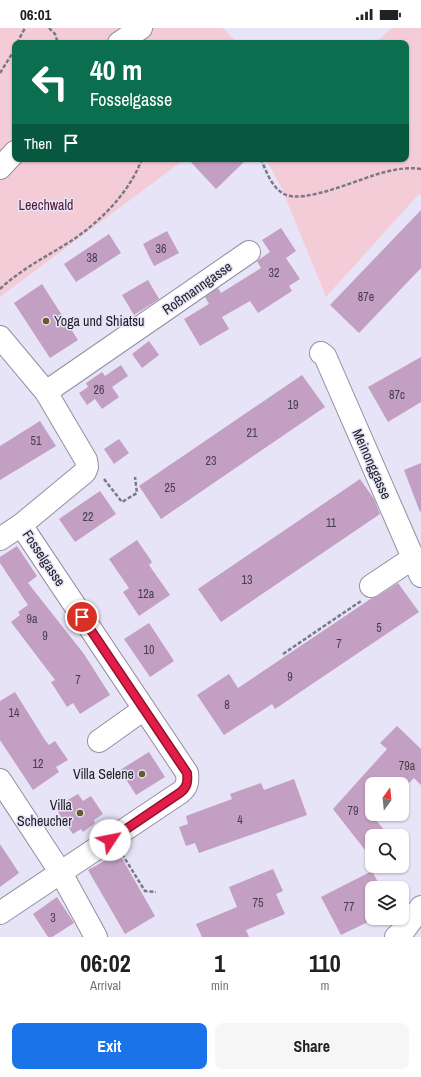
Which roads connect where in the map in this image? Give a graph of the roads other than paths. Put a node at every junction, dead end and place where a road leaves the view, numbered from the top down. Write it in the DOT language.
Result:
graph roads {
  1 [pos="142,28"];
  2 [pos="124,40"];
  3 [pos="12,155"];
  4 [pos="0,168"];
  5 [pos="249,252"];
  6 [pos="0,337"];
  7 [pos="321,354"];
  8 [pos="46,392"];
  9 [pos="21,524"];
  10 [pos="0,539"];
  11 [pos="417,567"];
  12 [pos="370,591"];
  13 [pos="144,709"];
  14 [pos="99,741"];
  15 [pos="0,780"];
  16 [pos="61,873"];
  17 [pos="421,907"];
  18 [pos="0,913"];
  19 [pos="96,937"];
  20 [pos="396,937"];
  1 -- 2 [label="street"];
  3 -- 4 [label="street"];
  5 -- 8 [label="street, Roßmanngasse"];
  6 -- 8 [label="street"];
  7 -- 11 [label="street, Meinonggasse"];
  8 -- 9 [label="street"];
  9 -- 10 [label="street"];
  9 -- 13 [label="street, Fosselgasse"];
  11 -- 12 [label="street"];
  13 -- 14 [label="street"];
  13 -- 16 [label="street, Fosselgasse"];
  15 -- 16 [label="street"];
  16 -- 18 [label="street"];
  16 -- 19 [label="street"];
  17 -- 20 [label="street"];
}
